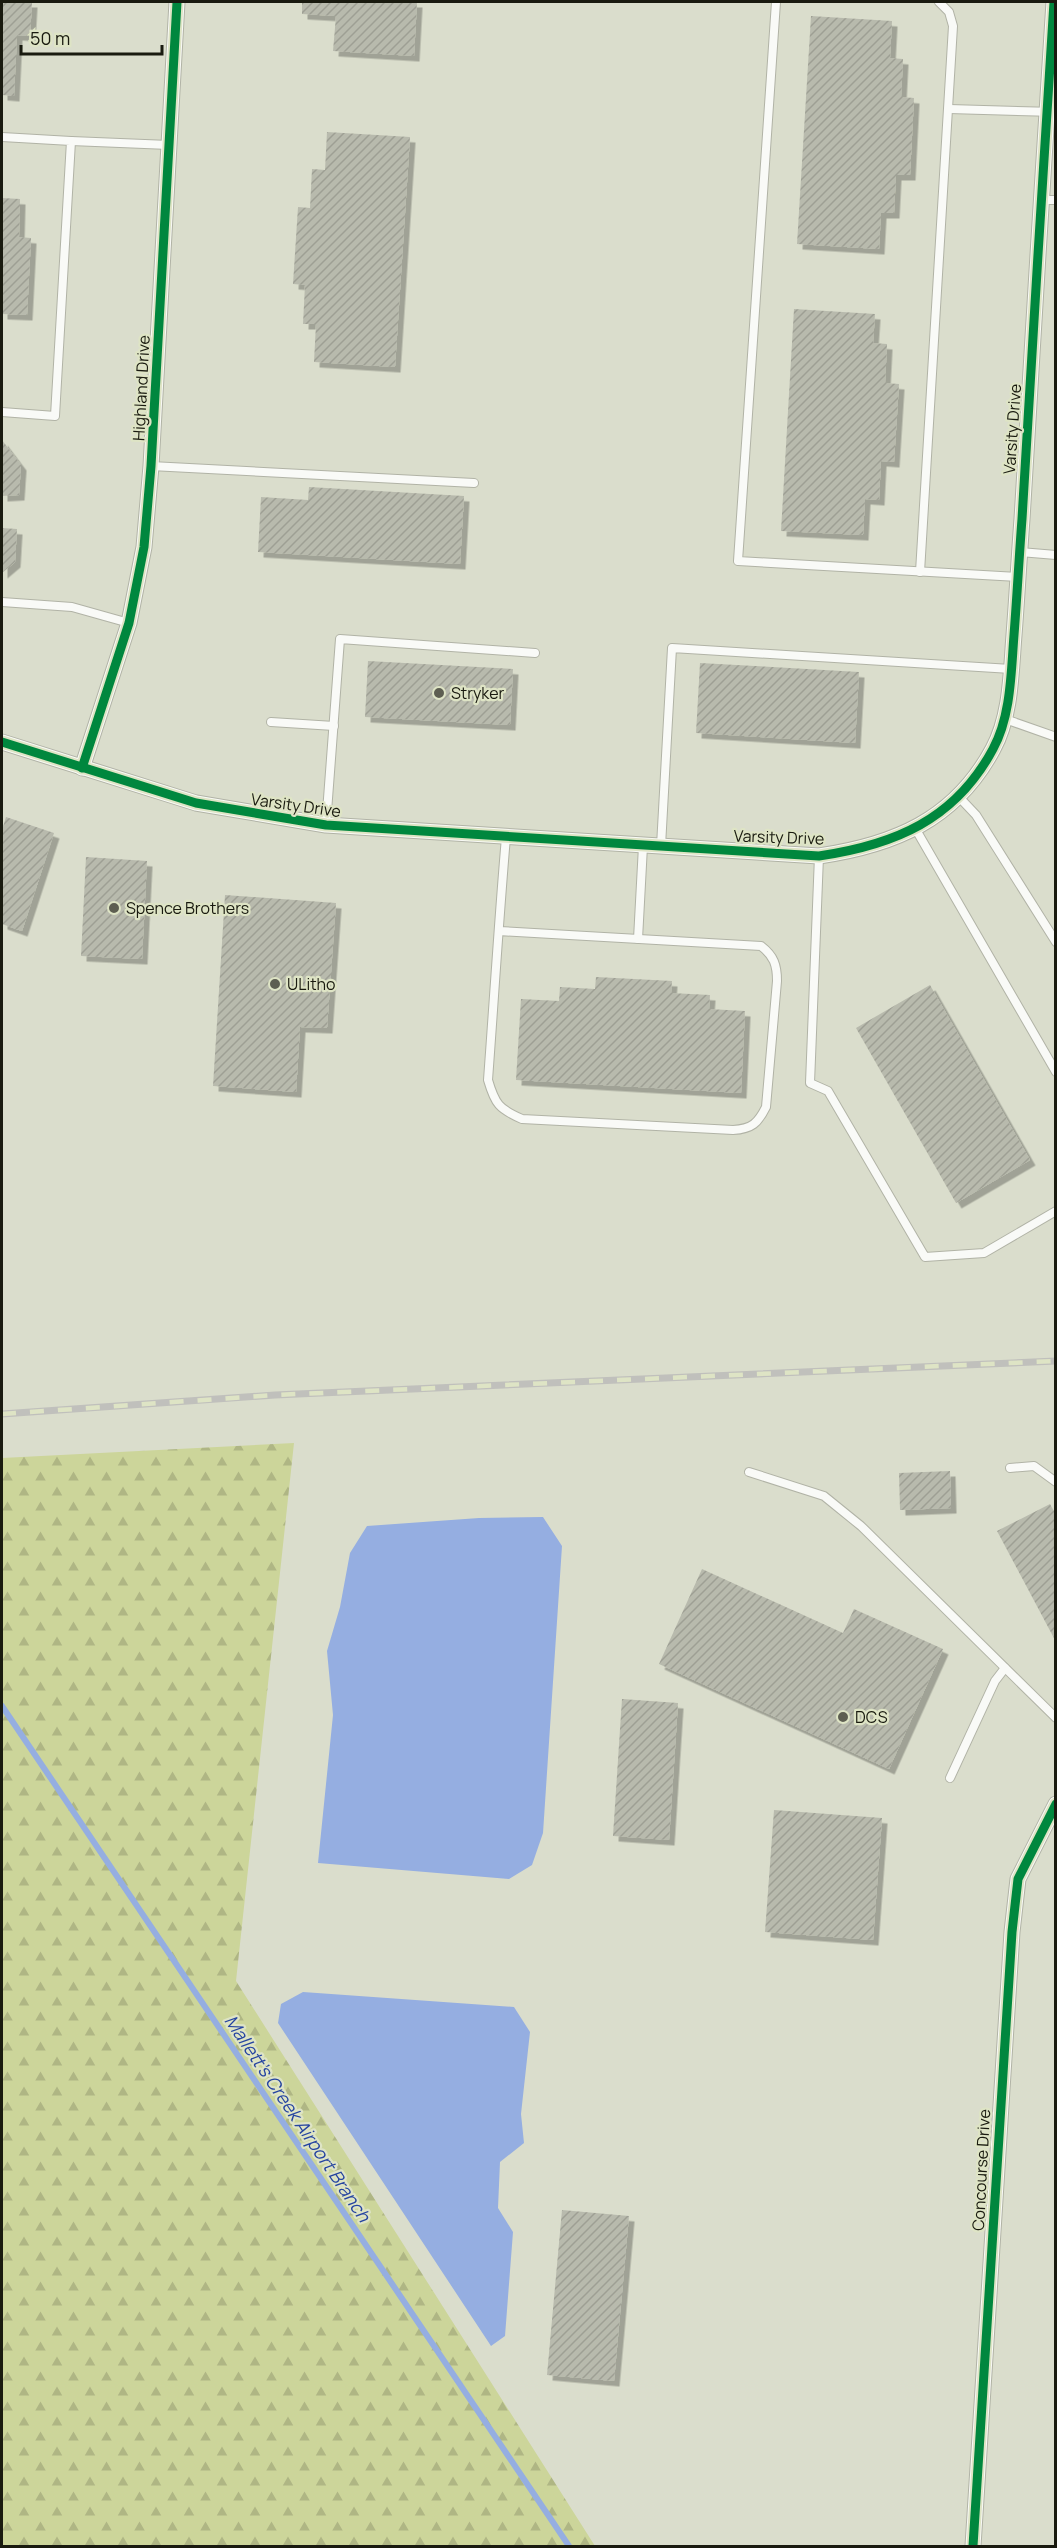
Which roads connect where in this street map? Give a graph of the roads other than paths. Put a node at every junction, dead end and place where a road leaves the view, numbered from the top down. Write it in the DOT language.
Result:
graph roads {
  1 [pos="177,2"];
  2 [pos="776,2"];
  3 [pos="939,2"];
  4 [pos="1054,2"];
  5 [pos="949,109"];
  6 [pos="1051,112"];
  7 [pos="2,136"];
  8 [pos="71,141"];
  9 [pos="169,145"];
  10 [pos="1048,200"];
  11 [pos="2,412"];
  12 [pos="151,466"];
  13 [pos="474,483"];
  14 [pos="1020,552"];
  15 [pos="1056,555"];
  16 [pos="920,572"];
  17 [pos="1018,577"];
  18 [pos="2,602"];
  19 [pos="129,623"];
  20 [pos="535,652"];
  21 [pos="1011,669"];
  22 [pos="1005,719"];
  23 [pos="271,722"];
  24 [pos="334,726"];
  25 [pos="1056,737"];
  26 [pos="2,742"];
  27 [pos="82,768"];
  28 [pos="957,796"];
  29 [pos="326,825"];
  30 [pos="915,828"];
  31 [pos="506,837"];
  32 [pos="643,846"];
  33 [pos="661,846"];
  34 [pos="819,856"];
  35 [pos="499,931"];
  36 [pos="638,939"];
  37 [pos="1056,942"];
  38 [pos="1056,1072"];
  39 [pos="1056,1211"];
  40 [pos="1010,1468"];
  41 [pos="749,1472"];
  42 [pos="1056,1482"];
  43 [pos="1005,1668"];
  44 [pos="1056,1718"];
  45 [pos="950,1778"];
  46 [pos="1056,1804"];
  47 [pos="973,2547"];
  1 -- 9 [label="street, Highland Drive"];
  2 -- 16 [label="lane"];
  3 -- 5 [label="lane"];
  4 -- 6 [label="street, Varsity Drive"];
  5 -- 6 [label="lane"];
  5 -- 16 [label="lane"];
  6 -- 10 [label="street, Varsity Drive"];
  7 -- 8 [label="lane"];
  8 -- 9 [label="lane"];
  8 -- 11 [label="lane"];
  9 -- 12 [label="street, Highland Drive"];
  10 -- 14 [label="street, Varsity Drive"];
  12 -- 13 [label="lane"];
  12 -- 19 [label="street, Highland Drive"];
  14 -- 15 [label="lane"];
  14 -- 17 [label="street, Varsity Drive"];
  16 -- 17 [label="lane"];
  17 -- 21 [label="street, Varsity Drive"];
  18 -- 19 [label="lane"];
  19 -- 27 [label="street, Highland Drive"];
  20 -- 24 [label="lane"];
  21 -- 22 [label="street, Varsity Drive"];
  21 -- 33 [label="lane"];
  22 -- 25 [label="lane"];
  22 -- 28 [label="street, Varsity Drive"];
  23 -- 24 [label="lane"];
  24 -- 29 [label="lane"];
  26 -- 27 [label="street, Varsity Drive"];
  27 -- 29 [label="street, Varsity Drive"];
  28 -- 30 [label="street, Varsity Drive"];
  28 -- 37 [label="lane"];
  29 -- 31 [label="street, Varsity Drive"];
  30 -- 34 [label="street, Varsity Drive"];
  30 -- 38 [label="lane"];
  31 -- 32 [label="street, Varsity Drive"];
  31 -- 35 [label="lane"];
  32 -- 33 [label="street, Varsity Drive"];
  32 -- 36 [label="lane"];
  33 -- 34 [label="street, Varsity Drive"];
  34 -- 39 [label="lane"];
  35 -- 36 [label="lane"];
  35 -- 36 [label="lane"];
  40 -- 42 [label="lane"];
  41 -- 43 [label="lane"];
  43 -- 44 [label="lane"];
  43 -- 45 [label="lane"];
  46 -- 47 [label="street, Concourse Drive"];
}
